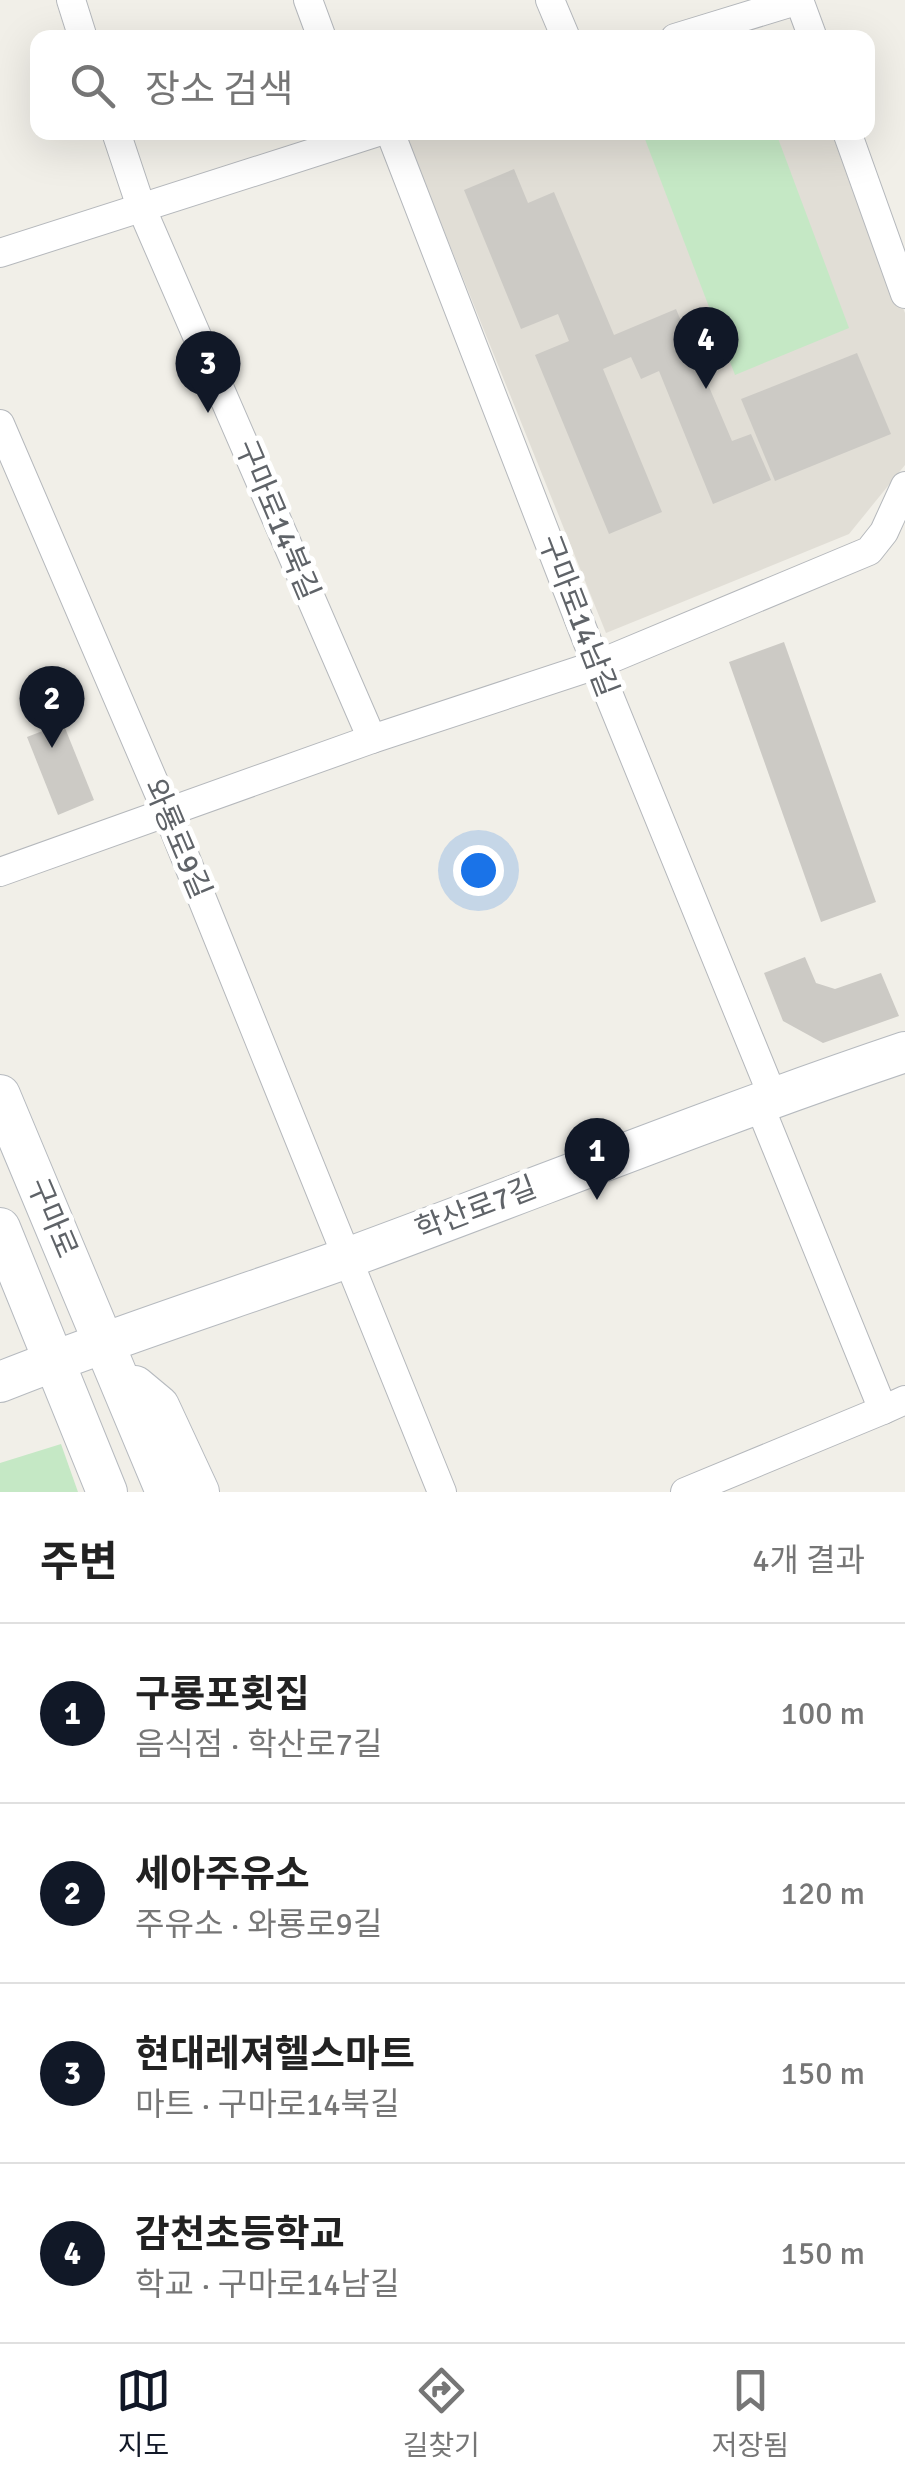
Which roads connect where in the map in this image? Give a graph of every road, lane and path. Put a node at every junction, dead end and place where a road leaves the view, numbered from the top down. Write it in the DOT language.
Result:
graph roads {
  1 [pos="70,0"];
  2 [pos="308,0"];
  3 [pos="550,0"];
  4 [pos="799,0"];
  5 [pos="81,30"];
  6 [pos="319,30"];
  7 [pos="563,30"];
  8 [pos="701,30"];
  9 [pos="810,30"];
  10 [pos="119,140"];
  11 [pos="353,140"];
  12 [pos="393,140"];
  13 [pos="850,140"];
  14 [pos="142,207"];
  15 [pos="0,253"];
  16 [pos="905,294"];
  17 [pos="0,424"];
  18 [pos="905,486"];
  19 [pos="596,665"];
  20 [pos="372,740"];
  21 [pos="166,812"];
  22 [pos="0,872"];
  23 [pos="905,1052"];
  24 [pos="0,1095"];
  25 [pos="765,1100"];
  26 [pos="0,1228"];
  27 [pos="348,1257"];
  28 [pos="108,1354"];
  29 [pos="54,1360"];
  30 [pos="0,1382"];
  31 [pos="894,1405"];
  32 [pos="107,1492"];
  33 [pos="166,1492"];
  34 [pos="198,1492"];
  35 [pos="442,1492"];
  36 [pos="685,1492"];
  1 -- 5 [label="street"];
  2 -- 6 [label="street"];
  3 -- 7 [label="street"];
  4 -- 8 [label="street"];
  4 -- 9 [label="street"];
  10 -- 14 [label="street, 구마로14북길"];
  11 -- 14 [label="street"];
  12 -- 19 [label="street, 구마로14남길"];
  13 -- 16 [label="street"];
  14 -- 15 [label="street"];
  14 -- 20 [label="street, 구마로14북길"];
  17 -- 21 [label="street, 와룡로9길"];
  18 -- 19 [label="street"];
  19 -- 20 [label="street"];
  19 -- 25 [label="street, 구마로14남길"];
  20 -- 21 [label="street"];
  21 -- 22 [label="street"];
  21 -- 27 [label="street, 와룡로9길"];
  23 -- 25 [label="main road, 학산로7길"];
  24 -- 28 [label="main road, 구마로"];
  25 -- 27 [label="main road, 학산로7길"];
  25 -- 31 [label="street, 구마로14남길"];
  26 -- 29 [label="main road, 구마로"];
  27 -- 28 [label="main road, 학산로7길"];
  27 -- 35 [label="street, 와룡로9길"];
  28 -- 29 [label="main road, 학산로7길"];
  28 -- 33 [label="main road, 구마로"];
  28 -- 34 [label="main road"];
  29 -- 30 [label="main road, 학산로7길"];
  29 -- 32 [label="main road, 구마로"];
  31 -- 36 [label="street"];
}
